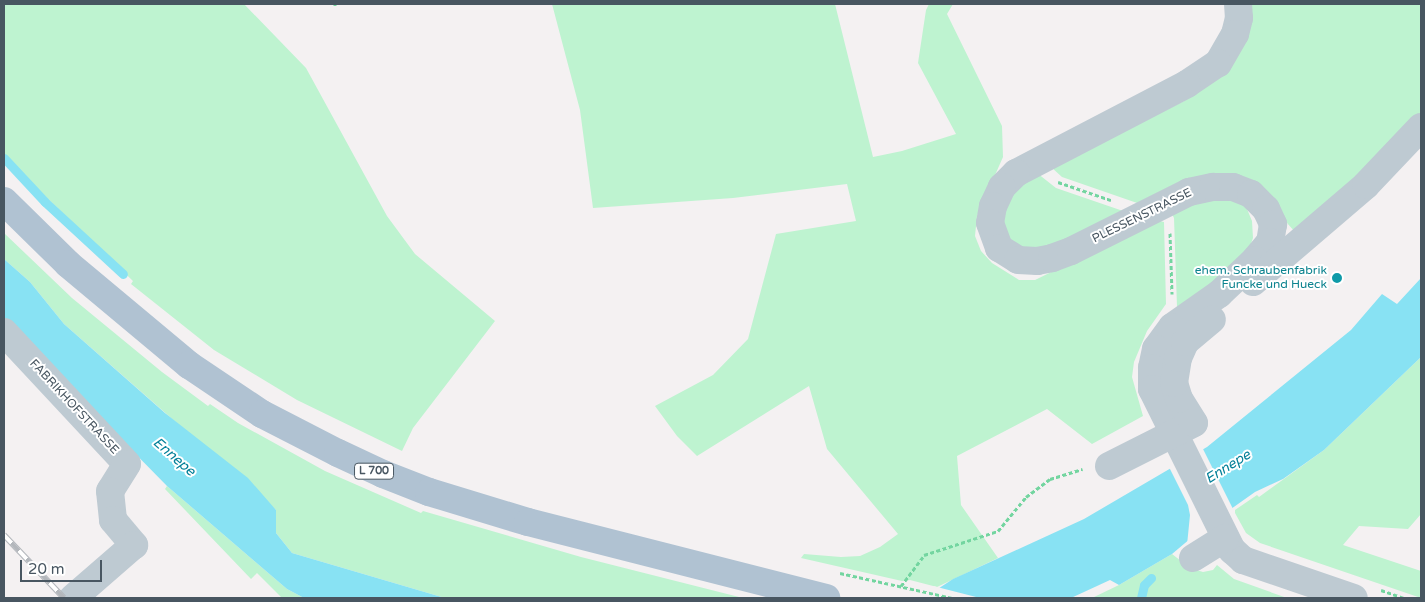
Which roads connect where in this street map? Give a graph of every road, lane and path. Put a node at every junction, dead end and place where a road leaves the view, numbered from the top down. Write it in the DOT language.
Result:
graph roads {
  1 [pos="1238,4"];
  2 [pos="1421,127"];
  3 [pos="4,201"];
  4 [pos="1170,228"];
  5 [pos="1172,297"];
  6 [pos="4,332"];
  7 [pos="1179,445"];
  8 [pos="1109,466"];
  9 [pos="1222,531"];
  10 [pos="1192,558"];
  11 [pos="839,572"];
  12 [pos="900,586"];
  13 [pos="73,598"];
  14 [pos="826,598"];
  15 [pos="953,598"];
  16 [pos="1354,598"];
  1 -- 7 [label="street, PLESSENSTRASSE"];
  2 -- 7 [label="street"];
  3 -- 14 [label="main road, L 700"];
  4 -- 5 [label="path"];
  6 -- 13 [label="street, FABRIKHOFSTRASSE"];
  7 -- 8 [label="street"];
  7 -- 9 [label="street, PLESSENSTRASSE"];
  8 -- 12 [label="path"];
  9 -- 10 [label="street"];
  9 -- 16 [label="street, PLESSENSTRASSE"];
  11 -- 12 [label="path"];
  12 -- 15 [label="path"];
}
